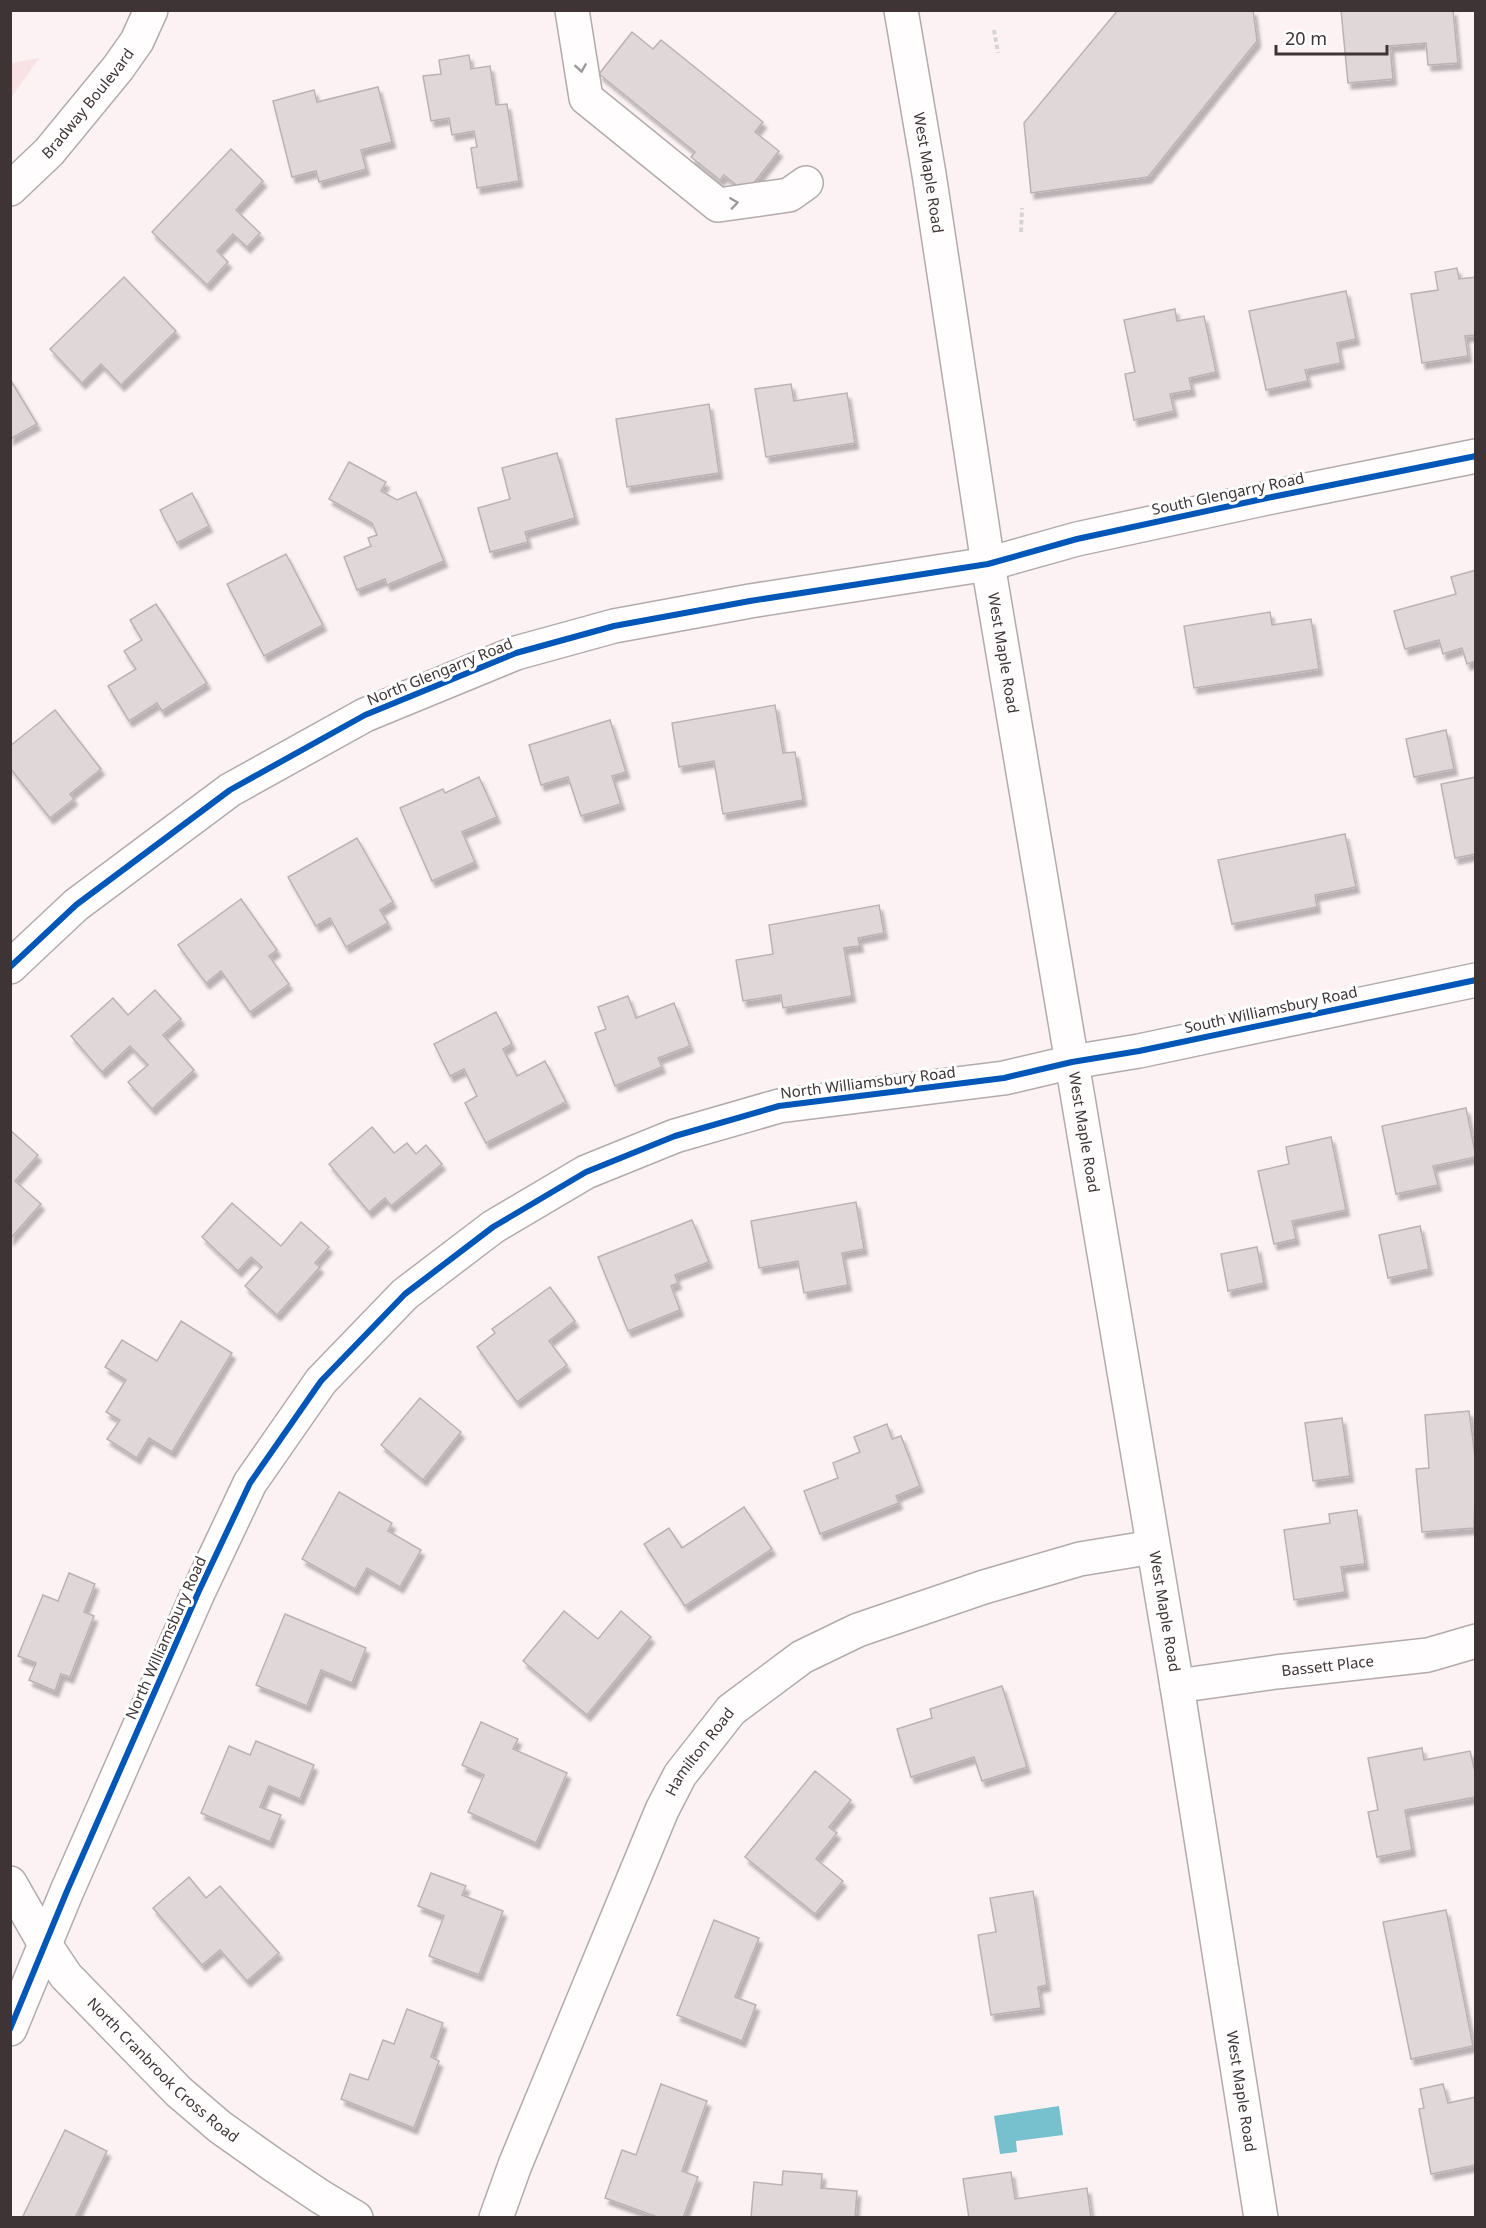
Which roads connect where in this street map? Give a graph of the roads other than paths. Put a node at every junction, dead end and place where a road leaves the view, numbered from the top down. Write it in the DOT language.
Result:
graph roads {
  1 [pos="151,10"];
  2 [pos="572,10"];
  3 [pos="901,10"];
  4 [pos="806,183"];
  5 [pos="10,189"];
  6 [pos="1476,456"];
  7 [pos="987,564"];
  8 [pos="10,967"];
  9 [pos="1476,980"];
  10 [pos="1072,1062"];
  11 [pos="1153,1547"];
  12 [pos="1476,1641"];
  13 [pos="1177,1686"];
  14 [pos="10,1883"];
  15 [pos="46,1946"];
  16 [pos="10,2030"];
  17 [pos="356,2217"];
  18 [pos="496,2217"];
  19 [pos="1261,2217"];
  1 -- 5 [label="street, Bradway Boulevard"];
  2 -- 4 [label="street, one-way"];
  3 -- 7 [label="street, West Maple Road"];
  6 -- 7 [label="street, South Glengarry Road"];
  7 -- 8 [label="street, North Glengarry Road"];
  7 -- 10 [label="street, West Maple Road"];
  9 -- 10 [label="street, South Williamsbury Road"];
  10 -- 11 [label="street, West Maple Road"];
  10 -- 15 [label="street, North Williamsbury Road"];
  11 -- 13 [label="street, West Maple Road"];
  11 -- 18 [label="street, Hamilton Road"];
  12 -- 13 [label="street, Bassett Place"];
  13 -- 19 [label="street, West Maple Road"];
  14 -- 15 [label="street, North Cranbrook Cross Road"];
  15 -- 16 [label="street, North Williamsbury Road"];
  15 -- 17 [label="street, North Cranbrook Cross Road"];
}
